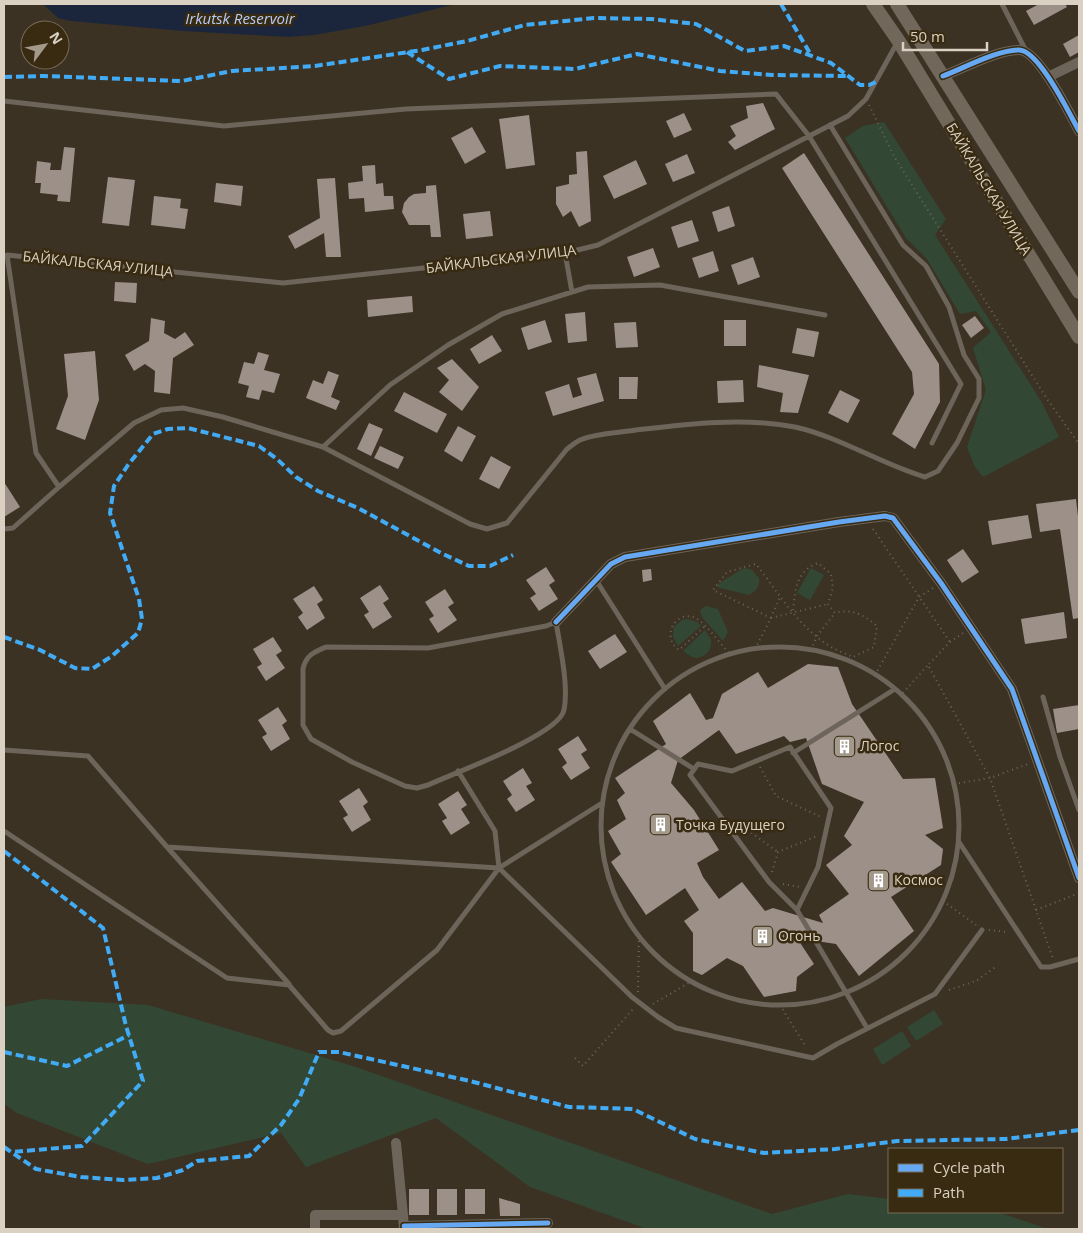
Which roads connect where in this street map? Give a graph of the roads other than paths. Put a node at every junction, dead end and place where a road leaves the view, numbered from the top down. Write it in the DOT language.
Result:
graph roads {
  1 [pos="873,4"];
  2 [pos="897,4"];
  3 [pos="1002,4"];
  4 [pos="898,40"];
  5 [pos="1027,53"];
  6 [pos="1079,62"];
  7 [pos="943,76"];
  8 [pos="1048,77"];
  9 [pos="4,101"];
  10 [pos="830,125"];
  11 [pos="1079,131"];
  12 [pos="809,136"];
  13 [pos="565,253"];
  14 [pos="572,292"];
  15 [pos="1079,292"];
  16 [pos="825,315"];
  17 [pos="1079,337"];
  18 [pos="932,443"];
  19 [pos="323,447"];
  20 [pos="60,487"];
  21 [pos="4,529"];
  22 [pos="596,580"];
  23 [pos="556,622"];
  24 [pos="665,689"];
  25 [pos="895,689"];
  26 [pos="1043,697"];
  27 [pos="630,729"];
  28 [pos="4,750"];
  29 [pos="793,753"];
  30 [pos="694,769"];
  31 [pos="458,771"];
  32 [pos="602,803"];
  33 [pos="1079,810"];
  34 [pos="4,831"];
  35 [pos="959,842"];
  36 [pos="167,848"];
  37 [pos="499,868"];
  38 [pos="1079,878"];
  39 [pos="797,910"];
  40 [pos="982,930"];
  41 [pos="1079,959"];
  42 [pos="289,985"];
  43 [pos="846,992"];
  44 [pos="867,1028"];
  45 [pos="396,1143"];
  46 [pos="402,1221"];
  47 [pos="548,1222"];
  48 [pos="315,1229"];
  1 -- 4 [label="main road, БАЙКАЛЬСКАЯ УЛИЦА"];
  2 -- 7 [label="main road, БАЙКАЛЬСКАЯ УЛИЦА"];
  3 -- 5 [label="lane"];
  4 -- 10 [label="lane, БАЙКАЛЬСКАЯ УЛИЦА"];
  4 -- 17 [label="main road, БАЙКАЛЬСКАЯ УЛИЦА"];
  5 -- 7 [label="street"];
  5 -- 8 [label="street"];
  6 -- 8 [label="street"];
  7 -- 15 [label="main road, БАЙКАЛЬСКАЯ УЛИЦА"];
  8 -- 11 [label="street"];
  9 -- 12 [label="lane"];
  10 -- 12 [label="lane, БАЙКАЛЬСКАЯ УЛИЦА"];
  10 -- 19 [label="lane"];
  12 -- 13 [label="lane, БАЙКАЛЬСКАЯ УЛИЦА"];
  12 -- 18 [label="lane"];
  13 -- 14 [label="lane"];
  13 -- 20 [label="lane, БАЙКАЛЬСКАЯ УЛИЦА"];
  14 -- 16 [label="lane"];
  14 -- 19 [label="lane"];
  19 -- 20 [label="lane"];
  20 -- 21 [label="lane"];
  22 -- 23 [label="street"];
  22 -- 24 [label="lane"];
  22 -- 38 [label="street"];
  23 -- 31 [label="lane"];
  23 -- 31 [label="lane"];
  24 -- 25 [label="lane"];
  24 -- 27 [label="lane"];
  25 -- 29 [label="lane"];
  25 -- 35 [label="lane"];
  26 -- 33 [label="lane"];
  27 -- 30 [label="lane"];
  27 -- 32 [label="lane"];
  28 -- 36 [label="lane"];
  29 -- 30 [label="lane"];
  29 -- 39 [label="lane"];
  30 -- 39 [label="lane"];
  31 -- 37 [label="lane"];
  32 -- 37 [label="lane"];
  32 -- 43 [label="lane"];
  34 -- 42 [label="lane"];
  35 -- 41 [label="lane"];
  35 -- 43 [label="lane"];
  36 -- 37 [label="lane"];
  36 -- 42 [label="lane"];
  37 -- 42 [label="lane"];
  37 -- 44 [label="lane"];
  39 -- 43 [label="lane"];
  40 -- 44 [label="lane"];
  43 -- 44 [label="lane"];
  45 -- 46 [label="street"];
  46 -- 47 [label="street"];
  46 -- 48 [label="street"];
}
